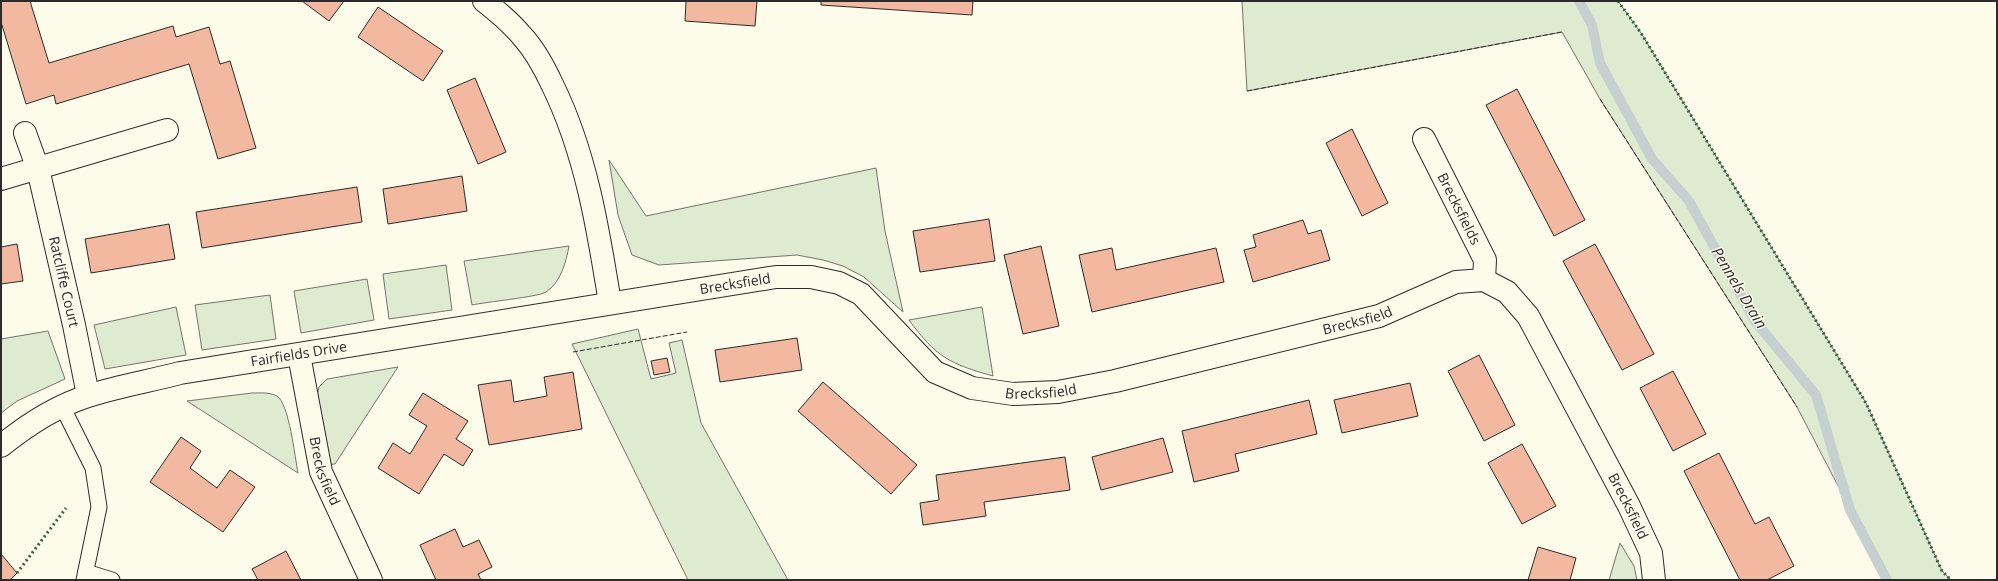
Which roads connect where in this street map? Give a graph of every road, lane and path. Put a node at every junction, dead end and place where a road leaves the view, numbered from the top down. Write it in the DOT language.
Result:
graph roads {
  1 [pos="484,1"];
  2 [pos="167,130"];
  3 [pos="25,133"];
  4 [pos="1424,139"];
  5 [pos="38,169"];
  6 [pos="1,179"];
  7 [pos="1484,280"];
  8 [pos="610,303"];
  9 [pos="299,355"];
  10 [pos="88,396"];
  11 [pos="62,406"];
  12 [pos="1,446"];
  13 [pos="85,576"];
  14 [pos="112,580"];
  15 [pos="371,580"];
  16 [pos="1654,580"];
  1 -- 8 [label="street"];
  2 -- 5 [label="street"];
  3 -- 5 [label="street, Ratcliffe Court"];
  4 -- 7 [label="street, Brecksfields"];
  5 -- 6 [label="street"];
  5 -- 10 [label="street, Ratcliffe Court"];
  7 -- 8 [label="street, Brecksfield"];
  7 -- 16 [label="street, Brecksfield"];
  8 -- 9 [label="street, Fairfields Drive"];
  9 -- 10 [label="street, Fairfields Drive"];
  9 -- 15 [label="street, Brecksfield"];
  10 -- 11 [label="street, Fairfields Drive"];
  11 -- 12 [label="street, Fairfields Drive"];
  11 -- 13 [label="lane"];
  13 -- 14 [label="lane"];
}
